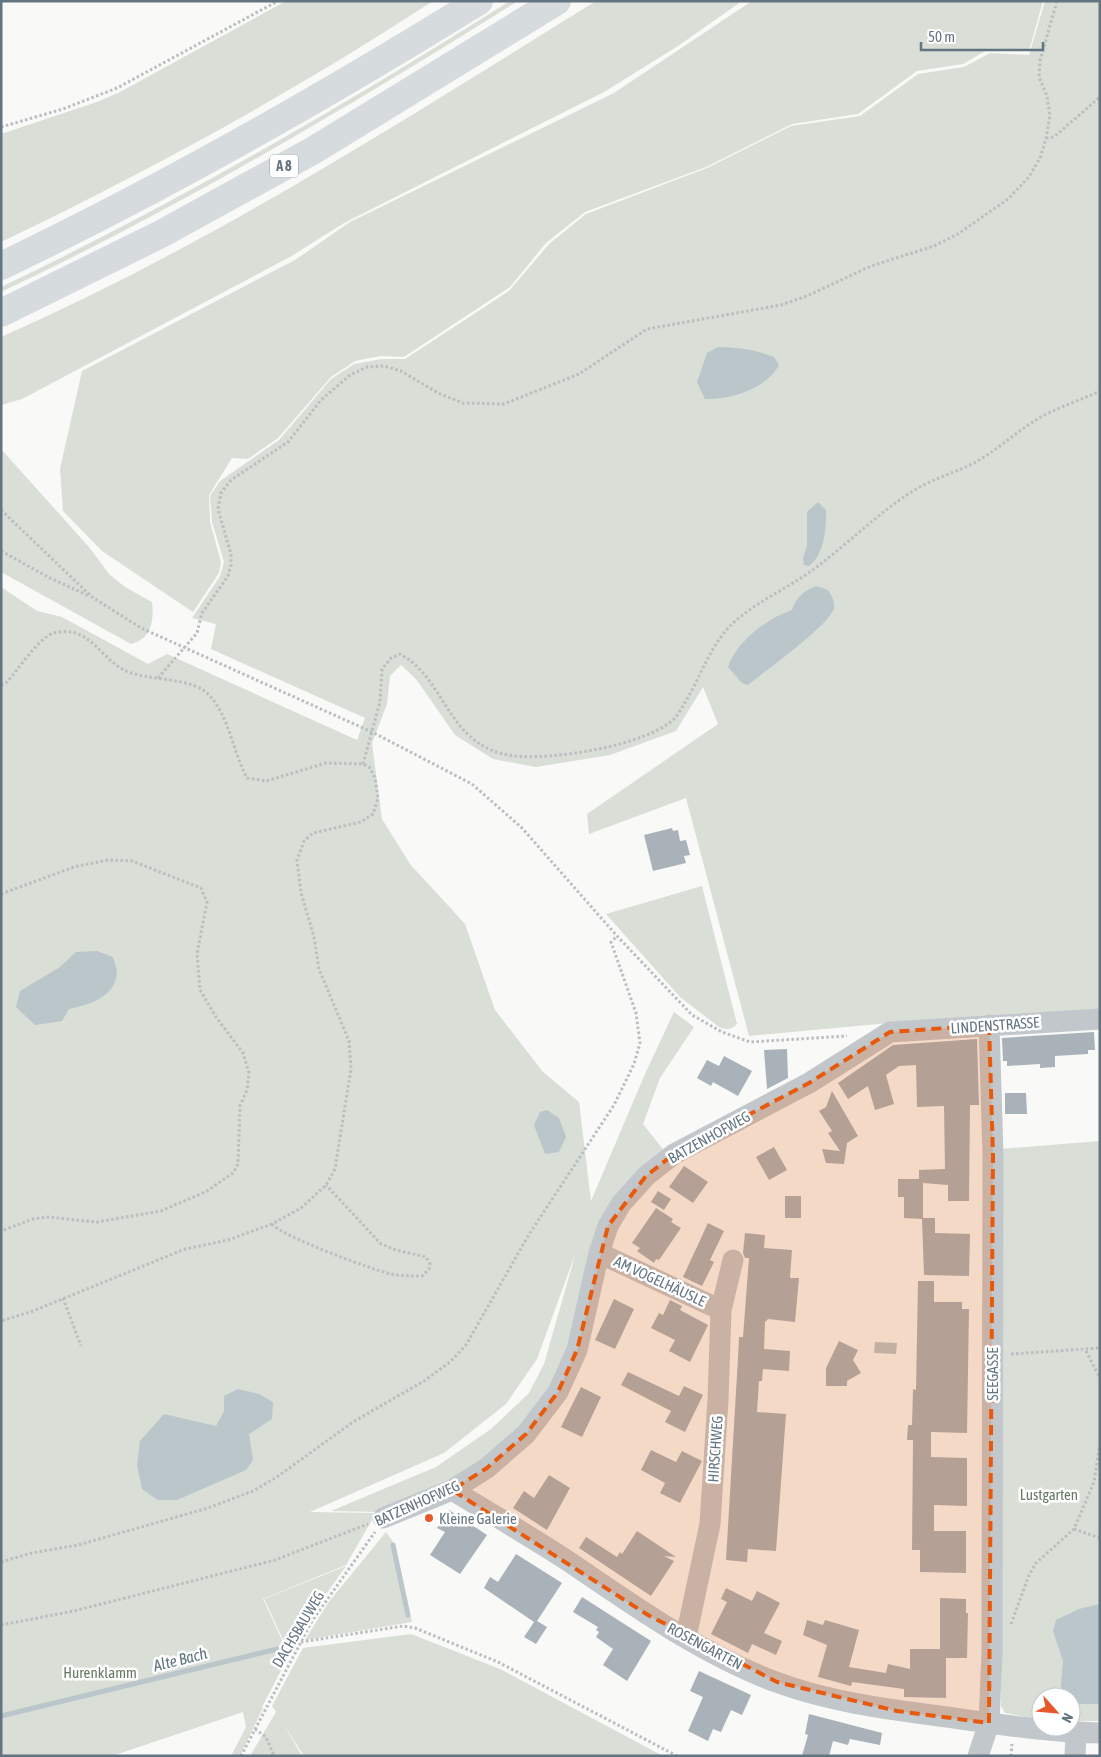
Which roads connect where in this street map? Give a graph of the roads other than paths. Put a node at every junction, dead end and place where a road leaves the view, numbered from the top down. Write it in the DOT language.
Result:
graph roads {
  1 [pos="479,1"];
  2 [pos="556,1"];
  3 [pos="1,266"];
  4 [pos="1,313"];
  5 [pos="1100,1019"];
  6 [pos="989,1025"];
  7 [pos="890,1032"];
  8 [pos="599,1253"];
  9 [pos="733,1260"];
  10 [pos="721,1310"];
  11 [pos="452,1490"];
  12 [pos="382,1518"];
  13 [pos="686,1637"];
  14 [pos="990,1723"];
  15 [pos="1031,1729"];
  16 [pos="1081,1732"];
  17 [pos="1100,1733"];
  18 [pos="1076,1737"];
  19 [pos="978,1756"];
  20 [pos="1075,1756"];
  1 -- 3 [label="highway"];
  2 -- 4 [label="highway, A 8"];
  5 -- 6 [label="street, LINDENSTRASSE"];
  6 -- 7 [label="street, LINDENSTRASSE"];
  6 -- 14 [label="street, SEEGASSE"];
  7 -- 8 [label="street, BATZENHOFWEG"];
  8 -- 10 [label="street, AM VOGELHÄUSLE"];
  8 -- 11 [label="street, BATZENHOFWEG"];
  9 -- 10 [label="street, HIRSCHWEG"];
  10 -- 13 [label="street, HIRSCHWEG"];
  11 -- 12 [label="street, BATZENHOFWEG"];
  11 -- 13 [label="street, ROSENGARTEN"];
  13 -- 14 [label="street, ROSENGARTEN"];
  14 -- 15 [label="street, ROSENGARTEN"];
  14 -- 19 [label="street, SEEGASSE"];
  16 -- 17 [label="street, ROSENGARTEN"];
  18 -- 20 [label="street"];
}
